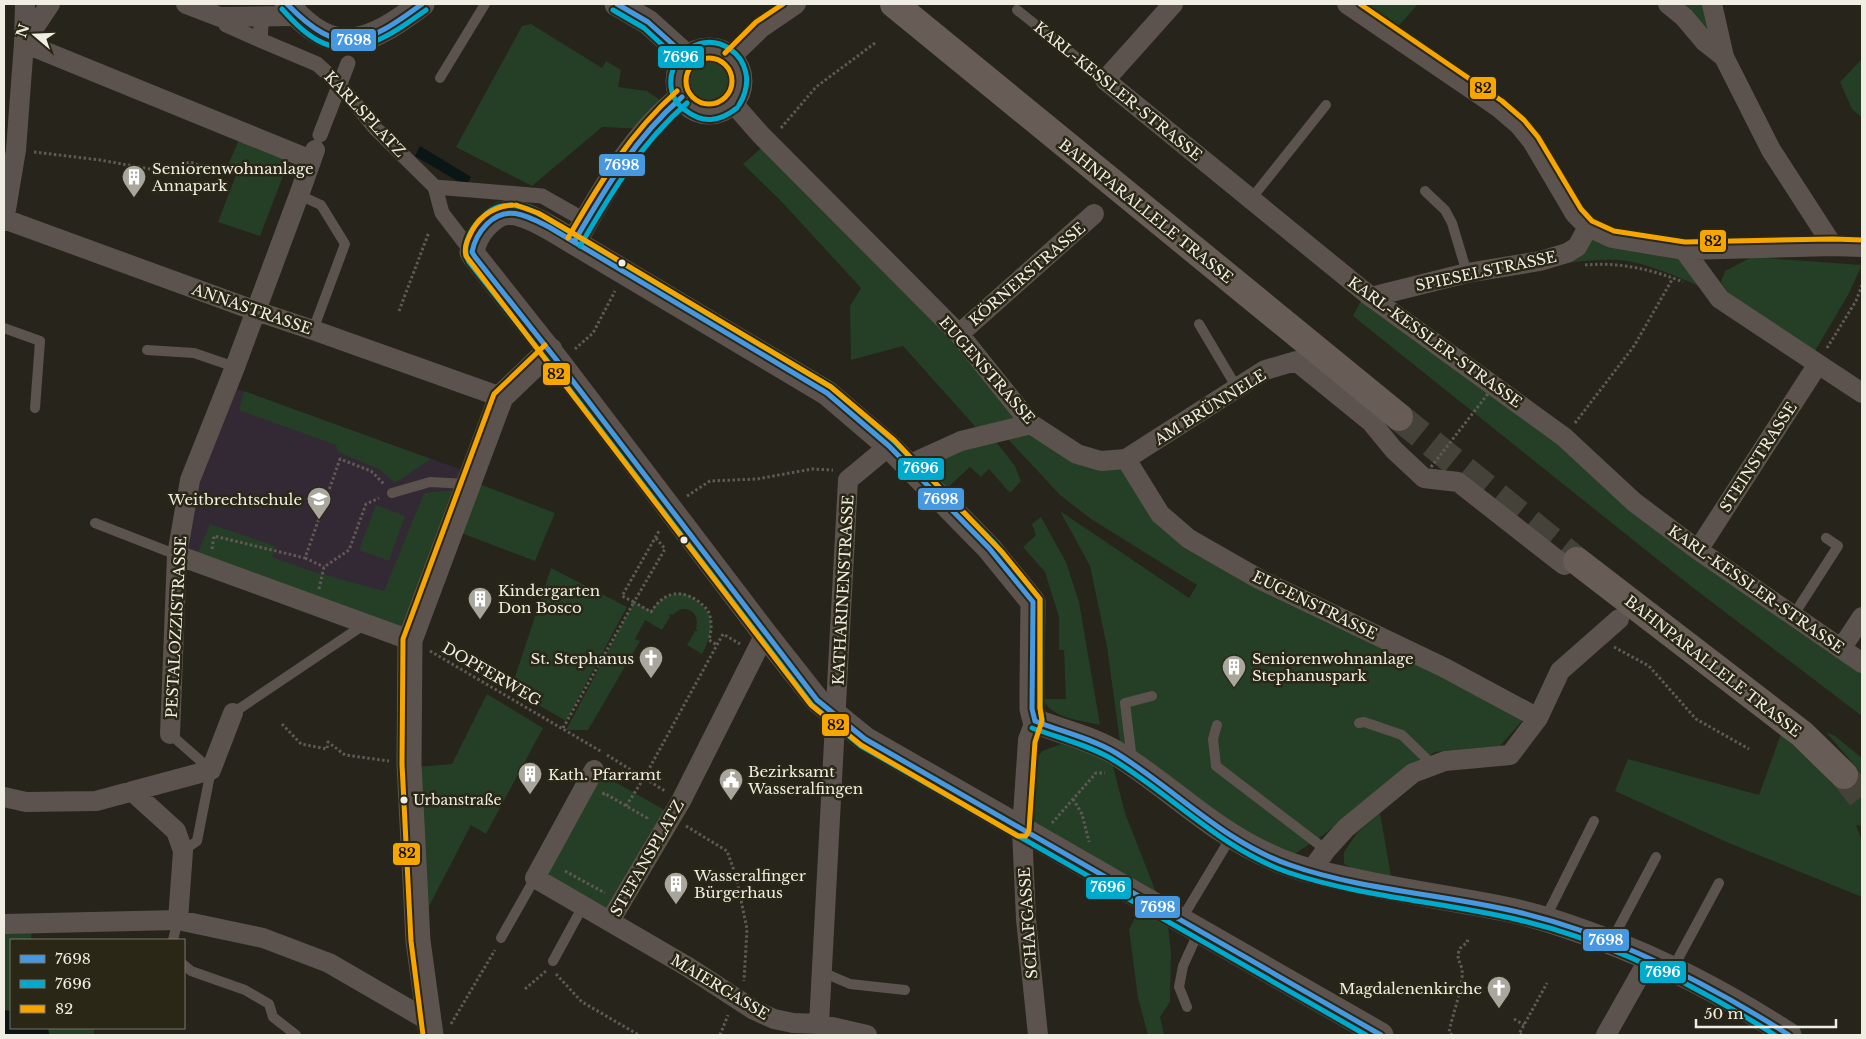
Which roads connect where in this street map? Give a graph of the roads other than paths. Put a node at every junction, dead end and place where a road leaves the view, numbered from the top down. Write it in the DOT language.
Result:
graph roads {
  1 [pos="25,4"];
  2 [pos="50,4"];
  3 [pos="186,4"];
  4 [pos="422,4"];
  5 [pos="485,4"];
  6 [pos="617,4"];
  7 [pos="796,4"];
  8 [pos="894,4"];
  9 [pos="1173,4"];
  10 [pos="1347,4"];
  11 [pos="1668,4"];
  12 [pos="1712,4"];
  13 [pos="292,10"];
  14 [pos="1017,10"];
  15 [pos="226,25"];
  16 [pos="261,25"];
  17 [pos="260,40"];
  18 [pos="24,42"];
  19 [pos="688,58"];
  20 [pos="730,58"];
  21 [pos="1724,58"];
  22 [pos="348,63"];
  23 [pos="440,78"];
  24 [pos="1105,80"];
  25 [pos="338,84"];
  26 [pos="682,98"];
  27 [pos="732,102"];
  28 [pos="1326,105"];
  29 [pos="315,148"];
  30 [pos="435,187"];
  31 [pos="1424,191"];
  32 [pos="299,195"];
  33 [pos="1251,199"];
  34 [pos="1094,214"];
  35 [pos="4,220"];
  36 [pos="1588,227"];
  37 [pos="580,232"];
  38 [pos="475,242"];
  39 [pos="1833,246"];
  40 [pos="1862,247"];
  41 [pos="1684,250"];
  42 [pos="1467,273"];
  43 [pos="1371,297"];
  44 [pos="256,311"];
  45 [pos="1199,324"];
  46 [pos="4,328"];
  47 [pos="313,330"];
  48 [pos="959,334"];
  49 [pos="147,350"];
  50 [pos="1823,356"];
  51 [pos="555,357"];
  52 [pos="235,367"];
  53 [pos="1237,388"];
  54 [pos="1862,393"];
  55 [pos="500,397"];
  56 [pos="35,408"];
  57 [pos="1399,418"];
  58 [pos="1031,424"];
  59 [pos="890,446"];
  60 [pos="1126,459"];
  61 [pos="908,465"];
  62 [pos="467,484"];
  63 [pos="392,493"];
  64 [pos="95,523"];
  65 [pos="1826,538"];
  66 [pos="1698,550"];
  67 [pos="177,555"];
  68 [pos="1570,563"];
  69 [pos="1793,616"];
  70 [pos="1862,617"];
  71 [pos="1619,619"];
  72 [pos="365,624"];
  73 [pos="765,634"];
  74 [pos="410,640"];
  75 [pos="1841,649"];
  76 [pos="1862,663"];
  77 [pos="1152,696"];
  78 [pos="233,713"];
  79 [pos="837,717"];
  80 [pos="1538,718"];
  81 [pos="1035,721"];
  82 [pos="1358,723"];
  83 [pos="1217,725"];
  84 [pos="170,734"];
  85 [pos="1432,764"];
  86 [pos="1122,769"];
  87 [pos="211,770"];
  88 [pos="594,770"];
  89 [pos="1844,775"];
  90 [pos="132,791"];
  91 [pos="4,797"];
  92 [pos="1594,821"];
  93 [pos="1030,834"];
  94 [pos="1230,837"];
  95 [pos="1326,850"];
  96 [pos="183,852"];
  97 [pos="1656,857"];
  98 [pos="1310,872"];
  99 [pos="535,878"];
  100 [pos="1718,883"];
  101 [pos="583,906"];
  102 [pos="1545,919"];
  103 [pos="178,920"];
  104 [pos="610,921"];
  105 [pos="4,924"];
  106 [pos="1190,926"];
  107 [pos="501,938"];
  108 [pos="173,939"];
  109 [pos="1611,942"];
  110 [pos="1650,957"];
  111 [pos="553,961"];
  112 [pos="185,966"];
  113 [pos="1674,968"];
  114 [pos="822,972"];
  115 [pos="905,990"];
  116 [pos="1187,1007"];
  117 [pos="819,1024"];
  118 [pos="430,1028"];
  119 [pos="296,1035"];
  120 [pos="867,1035"];
  121 [pos="1038,1035"];
  122 [pos="1382,1035"];
  123 [pos="1606,1035"];
  124 [pos="1789,1035"];
  1 -- 18 [label="street"];
  2 -- 18 [label="street"];
  3 -- 13 [label="street"];
  4 -- 13 [label="street"];
  5 -- 23 [label="lane"];
  6 -- 19 [label="street"];
  7 -- 20 [label="street"];
  8 -- 57 [label="main road, BAHNPARALLELE TRASSE"];
  9 -- 24 [label="street"];
  10 -- 36 [label="street"];
  11 -- 21 [label="street"];
  12 -- 21 [label="street"];
  14 -- 24 [label="lane, KARL-KESSLER-STRASSE"];
  15 -- 17 [label="street, KARLSPLATZ"];
  16 -- 17 [label="street"];
  17 -- 25 [label="street, KARLSPLATZ"];
  18 -- 29 [label="street"];
  18 -- 35 [label="street"];
  19 -- 20 [label="street"];
  19 -- 26 [label="street"];
  20 -- 27 [label="street"];
  21 -- 39 [label="street"];
  22 -- 25 [label="street, PESTALOZZISTRASSE"];
  24 -- 33 [label="street, KARL-KESSLER-STRASSE"];
  25 -- 29 [label="street, PESTALOZZISTRASSE"];
  25 -- 30 [label="street, KARLSPLATZ"];
  26 -- 27 [label="street"];
  26 -- 37 [label="street"];
  27 -- 48 [label="street, EUGENSTRASSE"];
  28 -- 33 [label="lane"];
  29 -- 32 [label="street, PESTALOZZISTRASSE"];
  30 -- 37 [label="street"];
  30 -- 38 [label="street"];
  31 -- 42 [label="lane"];
  32 -- 44 [label="street, PESTALOZZISTRASSE"];
  32 -- 47 [label="lane"];
  33 -- 43 [label="street, KARL-KESSLER-STRASSE"];
  34 -- 48 [label="street, KÖRNERSTRASSE"];
  35 -- 44 [label="street, ANNASTRASSE"];
  36 -- 41 [label="street"];
  36 -- 42 [label="street, SPIESELSTRASSE"];
  37 -- 38 [label="street"];
  37 -- 59 [label="street"];
  38 -- 51 [label="street"];
  39 -- 40 [label="street"];
  39 -- 41 [label="street"];
  41 -- 50 [label="street"];
  42 -- 43 [label="street, SPIESELSTRASSE"];
  43 -- 66 [label="street, KARL-KESSLER-STRASSE"];
  44 -- 47 [label="street, ANNASTRASSE"];
  44 -- 52 [label="street, PESTALOZZISTRASSE"];
  45 -- 53 [label="lane"];
  46 -- 56 [label="lane"];
  47 -- 55 [label="street, ANNASTRASSE"];
  48 -- 58 [label="street, EUGENSTRASSE"];
  49 -- 52 [label="lane"];
  50 -- 54 [label="street"];
  50 -- 66 [label="street, STEINSTRASSE"];
  51 -- 55 [label="street"];
  51 -- 73 [label="street"];
  52 -- 67 [label="street, PESTALOZZISTRASSE"];
  53 -- 60 [label="street, AM BRÜNNELE"];
  53 -- 68 [label="street, AM BRÜNNELE"];
  55 -- 62 [label="street"];
  58 -- 60 [label="street, EUGENSTRASSE"];
  58 -- 61 [label="street"];
  59 -- 61 [label="street"];
  59 -- 79 [label="street, KATHARINENSTRASSE"];
  60 -- 80 [label="street, EUGENSTRASSE"];
  61 -- 81 [label="street"];
  62 -- 63 [label="lane"];
  62 -- 74 [label="street"];
  64 -- 67 [label="lane"];
  65 -- 69 [label="lane"];
  66 -- 69 [label="street, KARL-KESSLER-STRASSE"];
  67 -- 72 [label="street"];
  67 -- 84 [label="street, PESTALOZZISTRASSE"];
  68 -- 89 [label="main road, BAHNPARALLELE TRASSE"];
  69 -- 75 [label="street, KARL-KESSLER-STRASSE"];
  70 -- 75 [label="street"];
  71 -- 80 [label="street"];
  72 -- 74 [label="street"];
  72 -- 78 [label="lane"];
  73 -- 79 [label="street"];
  73 -- 104 [label="street, STEFANSPLATZ"];
  74 -- 118 [label="street"];
  75 -- 76 [label="street, KARL-KESSLER-STRASSE"];
  77 -- 86 [label="lane"];
  78 -- 87 [label="street"];
  79 -- 93 [label="street"];
  79 -- 114 [label="street, KATHARINENSTRASSE"];
  80 -- 85 [label="street"];
  81 -- 86 [label="street"];
  81 -- 93 [label="street, SCHAFGASSE"];
  82 -- 85 [label="lane"];
  83 -- 95 [label="lane"];
  84 -- 87 [label="lane, PESTALOZZISTRASSE"];
  85 -- 95 [label="street"];
  86 -- 94 [label="street"];
  87 -- 90 [label="street"];
  87 -- 96 [label="lane"];
  88 -- 99 [label="street"];
  90 -- 91 [label="street"];
  90 -- 96 [label="street"];
  92 -- 102 [label="lane"];
  93 -- 106 [label="street"];
  93 -- 121 [label="street, SCHAFGASSE"];
  94 -- 98 [label="street"];
  94 -- 106 [label="lane"];
  95 -- 98 [label="street"];
  96 -- 103 [label="street"];
  97 -- 109 [label="lane"];
  98 -- 102 [label="street"];
  99 -- 101 [label="street, STEFANSPLATZ"];
  99 -- 107 [label="lane"];
  100 -- 113 [label="lane"];
  101 -- 104 [label="street, STEFANSPLATZ"];
  101 -- 111 [label="lane"];
  102 -- 109 [label="street"];
  103 -- 105 [label="street"];
  103 -- 108 [label="lane"];
  103 -- 118 [label="street"];
  104 -- 117 [label="street, MAIERGASSE"];
  106 -- 116 [label="lane"];
  106 -- 122 [label="street"];
  109 -- 110 [label="street"];
  110 -- 113 [label="street"];
  110 -- 123 [label="street"];
  112 -- 119 [label="lane"];
  113 -- 124 [label="street"];
  114 -- 115 [label="lane"];
  114 -- 117 [label="street, KATHARINENSTRASSE"];
  117 -- 120 [label="street, MAIERGASSE"];
}
